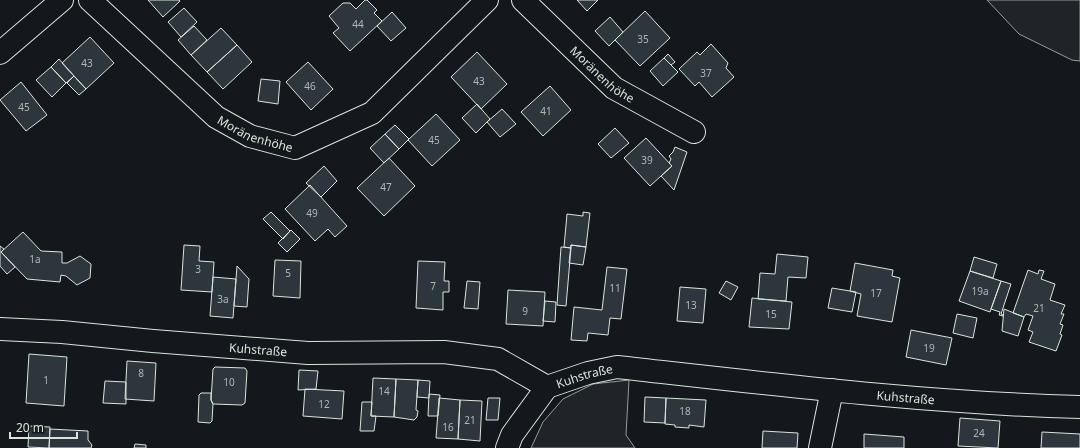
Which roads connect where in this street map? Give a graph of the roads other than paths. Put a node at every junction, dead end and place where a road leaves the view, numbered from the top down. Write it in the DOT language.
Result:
graph roads {
  1 [pos="62,0"];
  2 [pos="90,0"];
  3 [pos="487,0"];
  4 [pos="523,0"];
  5 [pos="0,53"];
  6 [pos="694,132"];
  7 [pos="0,329"];
  8 [pos="547,387"];
  9 [pos="832,390"];
  10 [pos="1080,407"];
  11 [pos="507,448"];
  12 [pos="820,448"];
  1 -- 5 [label="street"];
  2 -- 3 [label="street, Moränenhöhe"];
  4 -- 6 [label="street, Moränenhöhe"];
  7 -- 8 [label="street, Kuhstraße"];
  8 -- 9 [label="street, Kuhstraße"];
  8 -- 11 [label="street"];
  9 -- 10 [label="street, Kuhstraße"];
  9 -- 12 [label="street"];
}
